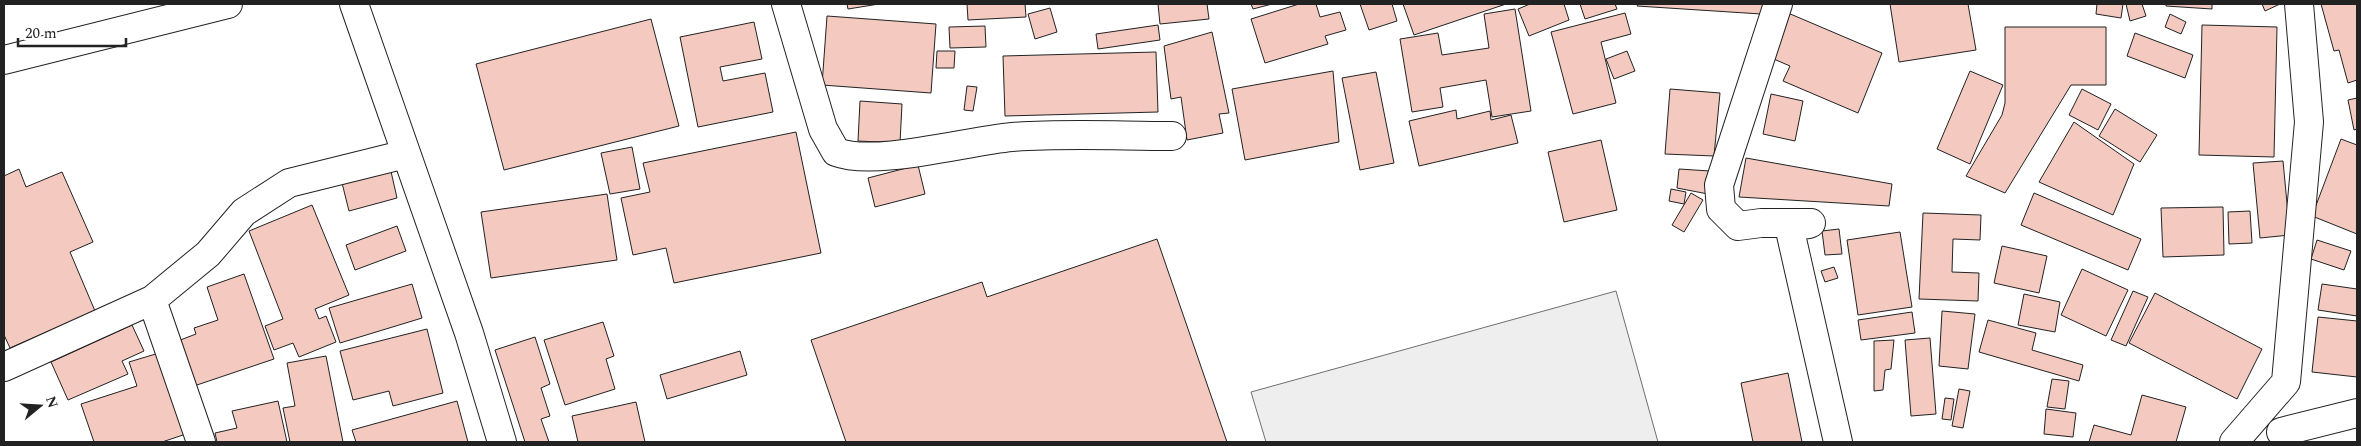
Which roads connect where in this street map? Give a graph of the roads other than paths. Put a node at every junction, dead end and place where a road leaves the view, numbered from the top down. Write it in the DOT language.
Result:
graph roads {
  1 [pos="228,4"];
  2 [pos="354,4"];
  3 [pos="786,4"];
  4 [pos="1778,4"];
  5 [pos="2299,4"];
  6 [pos="4,60"];
  7 [pos="1172,136"];
  8 [pos="406,154"];
  9 [pos="152,300"];
  10 [pos="4,367"];
  11 [pos="2357,413"];
  12 [pos="2252,422"];
  13 [pos="2285,437"];
  14 [pos="201,442"];
  15 [pos="502,442"];
  16 [pos="1838,442"];
  17 [pos="2234,442"];
  1 -- 6 [label="street"];
  2 -- 8 [label="street"];
  3 -- 7 [label="street"];
  4 -- 16 [label="street"];
  5 -- 12 [label="street"];
  8 -- 9 [label="street"];
  8 -- 15 [label="street"];
  9 -- 10 [label="street"];
  9 -- 14 [label="street"];
  11 -- 13 [label="street"];
  12 -- 13 [label="street"];
  12 -- 17 [label="street"];
}
